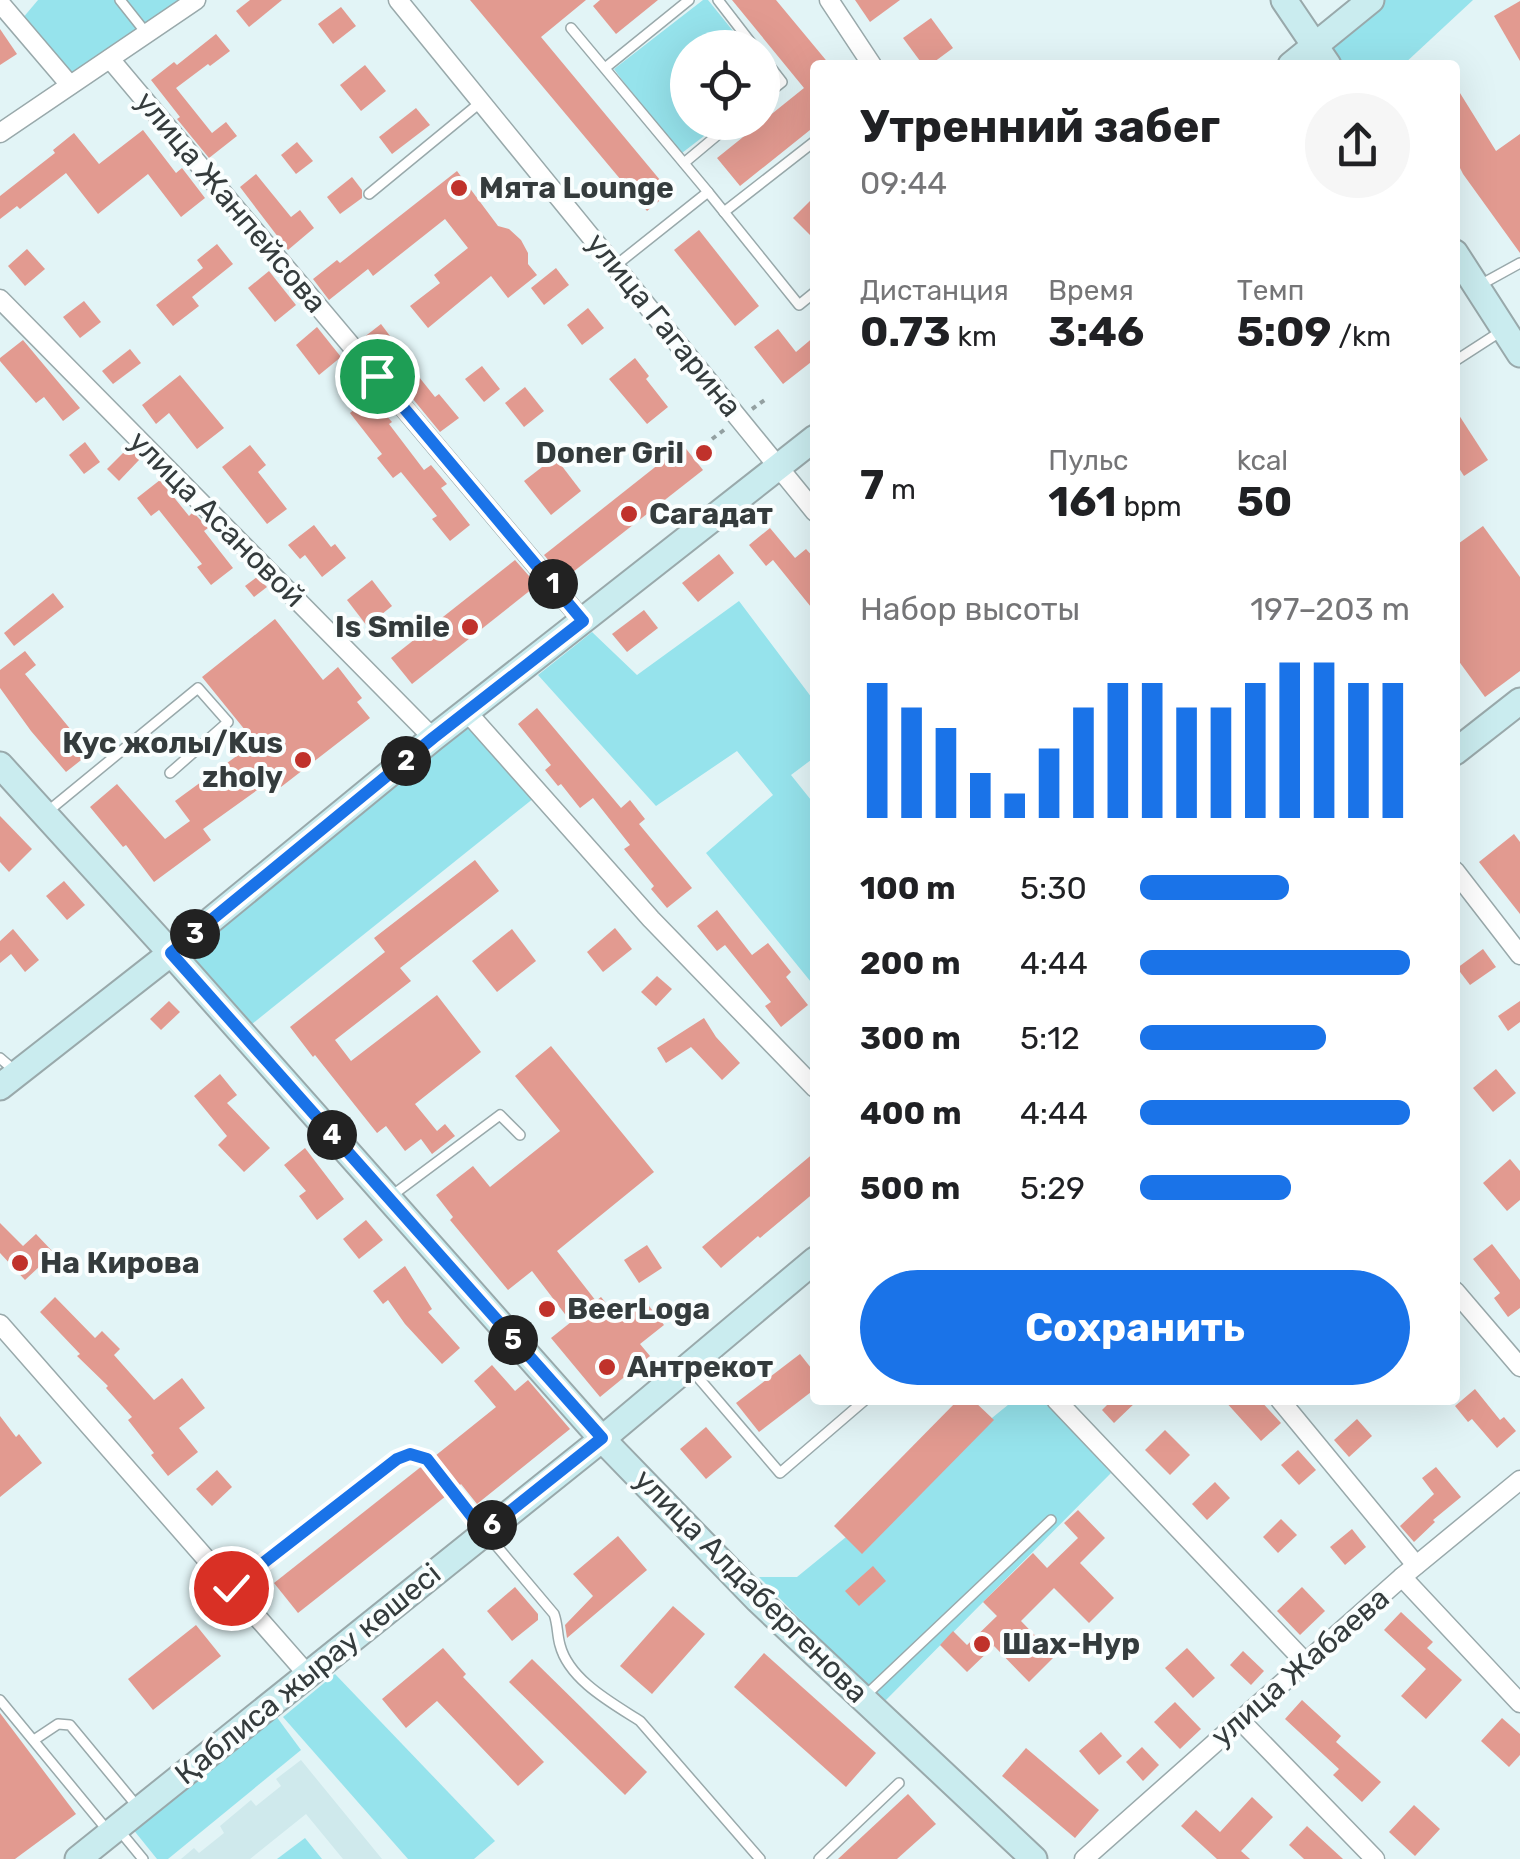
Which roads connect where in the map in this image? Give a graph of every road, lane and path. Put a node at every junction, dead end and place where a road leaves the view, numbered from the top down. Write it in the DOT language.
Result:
graph roads {
  1 [pos="120,0"];
  2 [pos="196,0"];
  3 [pos="398,0"];
  4 [pos="689,0"];
  5 [pos="718,0"];
  6 [pos="829,0"];
  7 [pos="1284,0"];
  8 [pos="1371,0"];
  9 [pos="0,3"];
  10 [pos="572,28"];
  11 [pos="742,30"];
  12 [pos="146,34"];
  13 [pos="1322,56"];
  14 [pos="110,59"];
  15 [pos="869,60"];
  16 [pos="604,68"];
  17 [pos="70,85"];
  18 [pos="481,102"];
  19 [pos="0,133"];
  20 [pos="711,140"];
  21 [pos="810,144"];
  22 [pos="684,163"];
  23 [pos="708,192"];
  24 [pos="369,194"];
  25 [pos="724,212"];
  26 [pos="1460,260"];
  27 [pos="1520,263"];
  28 [pos="615,266"];
  29 [pos="1477,286"];
  30 [pos="810,296"];
  31 [pos="0,299"];
  32 [pos="1504,330"];
  33 [pos="1520,354"];
  34 [pos="1460,357"];
  35 [pos="810,442"];
  36 [pos="780,466"];
  37 [pos="810,505"];
  38 [pos="583,621"];
  39 [pos="1520,701"];
  40 [pos="467,712"];
  41 [pos="433,738"];
  42 [pos="1460,741"];
  43 [pos="0,764"];
  44 [pos="170,773"];
  45 [pos="44,813"];
  46 [pos="1460,877"];
  47 [pos="171,953"];
  48 [pos="1520,955"];
  49 [pos="6,1072"];
  50 [pos="810,1083"];
  51 [pos="520,1135"];
  52 [pos="388,1199"];
  53 [pos="810,1264"];
  54 [pos="1460,1296"];
  55 [pos="0,1324"];
  56 [pos="688,1366"];
  57 [pos="1520,1368"];
  58 [pos="859,1405"];
  59 [pos="1061,1405"];
  60 [pos="1284,1405"];
  61 [pos="602,1438"];
  62 [pos="1520,1480"];
  63 [pos="1051,1520"];
  64 [pos="484,1532"];
  65 [pos="1409,1571"];
  66 [pos="231,1588"];
  67 [pos="1305,1662"];
  68 [pos="308,1675"];
  69 [pos="863,1698"];
  70 [pos="0,1700"];
  71 [pos="1520,1703"];
  72 [pos="1240,1720"];
  73 [pos="34,1740"];
  74 [pos="899,1783"];
  75 [pos="140,1810"];
  76 [pos="114,1830"];
  77 [pos="78,1859"];
  78 [pos="143,1859"];
  79 [pos="760,1859"];
  80 [pos="819,1859"];
  81 [pos="1034,1859"];
  82 [pos="1084,1859"];
  83 [pos="1375,1859"];
  1 -- 12 [label="lane"];
  2 -- 12 [label="street"];
  3 -- 18 [label="street, улица Гагарина"];
  4 -- 16 [label="lane"];
  5 -- 11 [label="lane"];
  6 -- 15 [label="street"];
  7 -- 13 [label="street"];
  8 -- 13 [label="street"];
  9 -- 17 [label="street"];
  10 -- 16 [label="lane"];
  12 -- 14 [label="street"];
  14 -- 17 [label="street"];
  14 -- 38 [label="street, улица Жанпейсова"];
  16 -- 22 [label="lane"];
  17 -- 19 [label="street"];
  18 -- 24 [label="lane"];
  18 -- 28 [label="street, улица Гагарина"];
  20 -- 22 [label="lane"];
  21 -- 25 [label="lane"];
  22 -- 23 [label="lane"];
  23 -- 25 [label="lane"];
  23 -- 28 [label="lane"];
  25 -- 30 [label="lane"];
  26 -- 29 [label="street"];
  27 -- 29 [label="lane"];
  28 -- 36 [label="street, улица Гагарина"];
  29 -- 32 [label="street"];
  31 -- 41 [label="street, улица Асановой"];
  32 -- 33 [label="street"];
  32 -- 34 [label="lane"];
  35 -- 36 [label="street"];
  36 -- 37 [label="street, улица Гагарина"];
  36 -- 38 [label="street"];
  38 -- 40 [label="street"];
  39 -- 42 [label="street"];
  40 -- 41 [label="street"];
  40 -- 50 [label="street"];
  41 -- 47 [label="street"];
  43 -- 45 [label="street, улица Алдабергенова"];
  44 -- 45 [label="lane"];
  45 -- 47 [label="street, улица Алдабергенова"];
  46 -- 48 [label="street"];
  47 -- 49 [label="street"];
  47 -- 52 [label="street, улица Алдабергенова"];
  51 -- 52 [label="lane"];
  52 -- 61 [label="street, улица Алдабергенова"];
  53 -- 56 [label="street, Қаблиса жырау көшесі"];
  54 -- 57 [label="street"];
  55 -- 66 [label="street"];
  56 -- 58 [label="lane"];
  56 -- 61 [label="street, Қаблиса жырау көшесі"];
  59 -- 67 [label="street"];
  60 -- 65 [label="street"];
  61 -- 64 [label="street, Қаблиса жырау көшесі"];
  61 -- 69 [label="street, улица Алдабергенова"];
  62 -- 65 [label="street, улица Жабаева"];
  63 -- 69 [label="lane"];
  64 -- 66 [label="lane"];
  64 -- 68 [label="street, Қаблиса жырау көшесі"];
  64 -- 79 [label="lane"];
  65 -- 67 [label="street, улица Жабаева"];
  65 -- 71 [label="street"];
  66 -- 68 [label="street"];
  67 -- 72 [label="street, улица Жабаева"];
  68 -- 75 [label="street, Қаблиса жырау көшесі"];
  69 -- 81 [label="street, улица Алдабергенова"];
  70 -- 73 [label="lane"];
  72 -- 82 [label="street, улица Жабаева"];
  72 -- 83 [label="street"];
  73 -- 75 [label="lane"];
  73 -- 76 [label="lane"];
  74 -- 80 [label="lane"];
  75 -- 76 [label="street, Қаблиса жырау көшесі"];
  76 -- 77 [label="street, Қаблиса жырау көшесі"];
  76 -- 78 [label="lane"];
}
